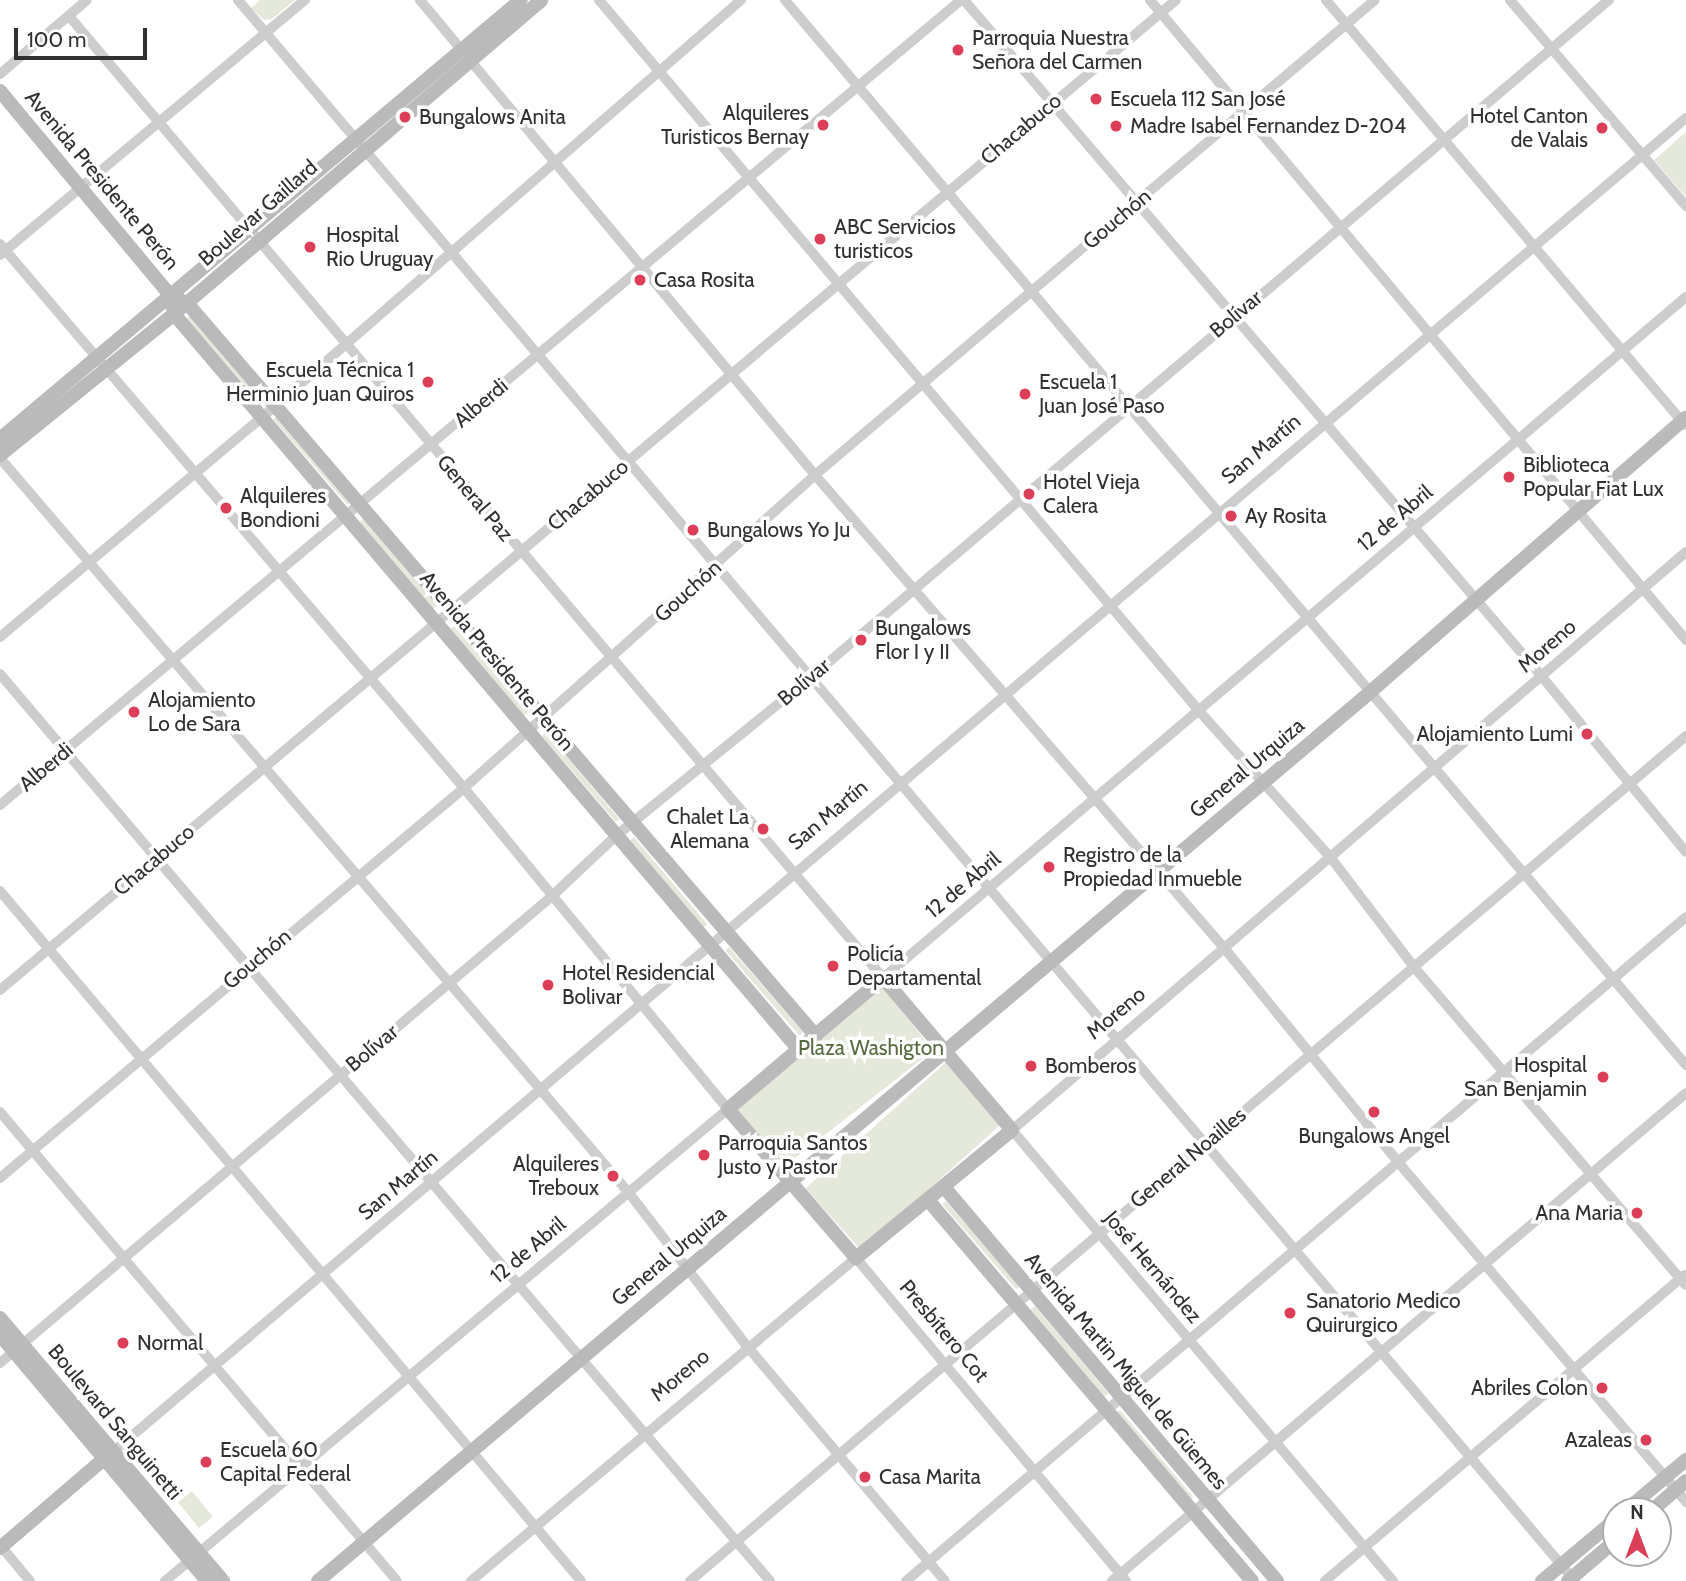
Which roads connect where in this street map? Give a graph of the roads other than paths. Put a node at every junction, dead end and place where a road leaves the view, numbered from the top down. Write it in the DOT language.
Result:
graph roads {
  1 [pos="87,0"];
  2 [pos="238,0"];
  3 [pos="305,0"];
  4 [pos="420,0"];
  5 [pos="521,0"];
  6 [pos="541,0"];
  7 [pos="599,0"];
  8 [pos="741,0"];
  9 [pos="785,0"];
  10 [pos="963,0"];
  11 [pos="1150,0"];
  12 [pos="1177,0"];
  13 [pos="1326,0"];
  14 [pos="1374,0"];
  15 [pos="1510,0"];
  16 [pos="1609,0"];
  17 [pos="1161,13"];
  18 [pos="69,16"];
  19 [pos="1347,24"];
  20 [pos="266,34"];
  21 [pos="1551,48"];
  22 [pos="466,55"];
  23 [pos="659,69"];
  24 [pos="0,74"];
  25 [pos="857,88"];
  26 [pos="0,91"];
  27 [pos="1052,103"];
  28 [pos="1244,111"];
  29 [pos="1686,118"];
  30 [pos="157,123"];
  31 [pos="355,138"];
  32 [pos="1444,139"];
  33 [pos="365,150"];
  34 [pos="1643,155"];
  35 [pos="553,160"];
  36 [pos="750,177"];
  37 [pos="82,187"];
  38 [pos="946,192"];
  39 [pos="1136,202"];
  40 [pos="1686,205"];
  41 [pos="1338,228"];
  42 [pos="252,234"];
  43 [pos="1534,247"];
  44 [pos="2,250"];
  45 [pos="450,253"];
  46 [pos="642,267"];
  47 [pos="839,283"];
  48 [pos="1033,290"];
  49 [pos="171,296"];
  50 [pos="1686,297"];
  51 [pos="187,303"];
  52 [pos="174,314"];
  53 [pos="1233,316"];
  54 [pos="1429,335"];
  55 [pos="344,344"];
  56 [pos="1622,352"];
  57 [pos="537,355"];
  58 [pos="101,365"];
  59 [pos="731,374"];
  60 [pos="923,384"];
  61 [pos="275,406"];
  62 [pos="1126,407"];
  63 [pos="261,417"];
  64 [pos="1684,421"];
  65 [pos="1324,423"];
  66 [pos="0,439"];
  67 [pos="1518,440"];
  68 [pos="430,445"];
  69 [pos="0,456"];
  70 [pos="628,461"];
  71 [pos="193,475"];
  72 [pos="815,475"];
  73 [pos="1019,497"];
  74 [pos="360,504"];
  75 [pos="1577,510"];
  76 [pos="1217,514"];
  77 [pos="346,516"];
  78 [pos="1414,529"];
  79 [pos="521,551"];
  80 [pos="1686,552"];
  81 [pos="89,564"];
  82 [pos="718,564"];
  83 [pos="277,573"];
  84 [pos="914,587"];
  85 [pos="1643,589"];
  86 [pos="1476,601"];
  87 [pos="1110,604"];
  88 [pos="451,610"];
  89 [pos="1307,621"];
  90 [pos="437,622"];
  91 [pos="0,637"];
  92 [pos="1686,640"];
  93 [pos="613,657"];
  94 [pos="171,661"];
  95 [pos="0,674"];
  96 [pos="810,678"];
  97 [pos="1543,678"];
  98 [pos="368,681"];
  99 [pos="1369,693"];
  100 [pos="1006,694"];
  101 [pos="1200,712"];
  102 [pos="542,716"];
  103 [pos="528,729"];
  104 [pos="1686,736"];
  105 [pos="64,752"];
  106 [pos="701,764"];
  107 [pos="1437,767"];
  108 [pos="262,769"];
  109 [pos="1262,782"];
  110 [pos="897,783"];
  111 [pos="1629,784"];
  112 [pos="464,788"];
  113 [pos="1097,799"];
  114 [pos="0,805"];
  115 [pos="632,822"];
  116 [pos="617,835"];
  117 [pos="1686,852"];
  118 [pos="1331,858"];
  119 [pos="156,859"];
  120 [pos="793,872"];
  121 [pos="1157,872"];
  122 [pos="1523,874"];
  123 [pos="357,876"];
  124 [pos="0,891"];
  125 [pos="989,892"];
  126 [pos="551,897"];
  127 [pos="1686,917"];
  128 [pos="724,929"];
  129 [pos="708,943"];
  130 [pos="49,949"];
  131 [pos="1225,949"];
  132 [pos="1052,962"];
  133 [pos="250,964"];
  134 [pos="1414,967"];
  135 [pos="883,978"];
  136 [pos="1613,979"];
  137 [pos="446,985"];
  138 [pos="0,990"];
  139 [pos="642,1000"];
  140 [pos="816,1036"];
  141 [pos="1116,1039"];
  142 [pos="799,1050"];
  143 [pos="947,1050"];
  144 [pos="1310,1055"];
  145 [pos="141,1056"];
  146 [pos="1686,1065"];
  147 [pos="1503,1073"];
  148 [pos="341,1074"];
  149 [pos="539,1090"];
  150 [pos="1686,1093"];
  151 [pos="728,1109"];
  152 [pos="0,1112"];
  153 [pos="1012,1130"];
  154 [pos="1204,1145"];
  155 [pos="33,1150"];
  156 [pos="1398,1162"];
  157 [pos="231,1165"];
  158 [pos="1589,1175"];
  159 [pos="0,1178"];
  160 [pos="792,1181"];
  161 [pos="434,1182"];
  162 [pos="944,1187"];
  163 [pos="629,1193"];
  164 [pos="928,1200"];
  165 [pos="1099,1234"];
  166 [pos="1293,1251"];
  167 [pos="123,1258"];
  168 [pos="856,1258"];
  169 [pos="1485,1264"];
  170 [pos="687,1268"];
  171 [pos="325,1273"];
  172 [pos="1684,1279"];
  173 [pos="519,1284"];
  174 [pos="1032,1290"];
  175 [pos="1016,1304"];
  176 [pos="0,1318"];
  177 [pos="0,1335"];
  178 [pos="1188,1341"];
  179 [pos="747,1346"];
  180 [pos="18,1348"];
  181 [pos="1380,1353"];
  182 [pos="582,1357"];
  183 [pos="0,1363"];
  184 [pos="944,1365"];
  185 [pos="215,1366"];
  186 [pos="1574,1370"];
  187 [pos="409,1377"];
  188 [pos="1122,1397"];
  189 [pos="1106,1410"];
  190 [pos="645,1433"];
  191 [pos="1274,1444"];
  192 [pos="471,1450"];
  193 [pos="109,1455"];
  194 [pos="839,1455"];
  195 [pos="1472,1456"];
  196 [pos="1686,1460"];
  197 [pos="303,1470"];
  198 [pos="1034,1472"];
  199 [pos="1666,1478"];
  200 [pos="1681,1485"];
  201 [pos="1642,1497"];
  202 [pos="1667,1497"];
  203 [pos="1206,1501"];
  204 [pos="1686,1502"];
  205 [pos="1192,1513"];
  206 [pos="535,1526"];
  207 [pos="1602,1531"];
  208 [pos="363,1542"];
  209 [pos="737,1542"];
  210 [pos="1,1546"];
  211 [pos="1365,1547"];
  212 [pos="1602,1553"];
  213 [pos="194,1557"];
  214 [pos="929,1562"];
  215 [pos="1561,1565"];
  216 [pos="1119,1579"];
  217 [pos="1572,1580"];
  218 [pos="30,1581"];
  219 [pos="165,1581"];
  220 [pos="207,1581"];
  221 [pos="223,1581"];
  222 [pos="318,1581"];
  223 [pos="397,1581"];
  224 [pos="471,1581"];
  225 [pos="581,1581"];
  226 [pos="691,1581"];
  227 [pos="770,1581"];
  228 [pos="906,1581"];
  229 [pos="945,1581"];
  230 [pos="1252,1581"];
  231 [pos="1277,1581"];
  232 [pos="1325,1581"];
  233 [pos="1393,1581"];
  234 [pos="1542,1581"];
  1 -- 18 [label="street"];
  2 -- 20 [label="street"];
  3 -- 20 [label="street"];
  4 -- 22 [label="street"];
  5 -- 22 [label="main road, Boulevar Gaillard"];
  6 -- 22 [label="main road, Boulevar Gaillard"];
  7 -- 23 [label="street"];
  8 -- 23 [label="street"];
  9 -- 25 [label="street"];
  10 -- 25 [label="street, Alberdi"];
  10 -- 27 [label="street"];
  11 -- 17 [label="street"];
  12 -- 17 [label="street, Chacabuco"];
  13 -- 19 [label="street"];
  14 -- 19 [label="street, Gouchón"];
  15 -- 21 [label="street"];
  16 -- 21 [label="street, Bolívar"];
  17 -- 27 [label="street, Chacabuco"];
  17 -- 28 [label="street"];
  18 -- 24 [label="street"];
  18 -- 30 [label="street, General Paz"];
  19 -- 28 [label="street, Gouchón"];
  19 -- 32 [label="street"];
  20 -- 30 [label="street"];
  20 -- 31 [label="street"];
  21 -- 32 [label="street, Bolívar"];
  21 -- 34 [label="street"];
  22 -- 31 [label="main road, Boulevar Gaillard"];
  22 -- 33 [label="main road, Boulevar Gaillard"];
  22 -- 35 [label="street"];
  23 -- 35 [label="street"];
  23 -- 36 [label="street"];
  25 -- 36 [label="street, Alberdi"];
  25 -- 38 [label="street"];
  26 -- 37 [label="main road, Avenida Presidente Perón"];
  27 -- 38 [label="street, Chacabuco"];
  27 -- 39 [label="street"];
  28 -- 39 [label="street, Gouchón"];
  28 -- 41 [label="street"];
  29 -- 34 [label="street, San Martín"];
  30 -- 37 [label="street"];
  30 -- 42 [label="street, General Paz"];
  31 -- 33 [label="street"];
  31 -- 42 [label="main road, Boulevar Gaillard"];
  32 -- 41 [label="street, Bolívar"];
  32 -- 43 [label="street"];
  33 -- 42 [label="main road, Boulevar Gaillard"];
  33 -- 45 [label="street"];
  34 -- 40 [label="street"];
  34 -- 43 [label="street, San Martín"];
  35 -- 45 [label="street"];
  35 -- 46 [label="street"];
  36 -- 46 [label="street, Alberdi"];
  36 -- 47 [label="street"];
  37 -- 44 [label="street"];
  37 -- 49 [label="main road, Avenida Presidente Perón"];
  38 -- 47 [label="street, Chacabuco"];
  38 -- 48 [label="street"];
  39 -- 48 [label="street, Gouchón"];
  39 -- 53 [label="street"];
  41 -- 53 [label="street, Bolívar"];
  41 -- 54 [label="street"];
  42 -- 49 [label="main road, Boulevar Gaillard"];
  42 -- 51 [label="main road, Boulevar Gaillard"];
  42 -- 55 [label="street, General Paz"];
  43 -- 54 [label="street, San Martín"];
  43 -- 56 [label="street"];
  44 -- 58 [label="street"];
  45 -- 55 [label="street"];
  45 -- 57 [label="street"];
  46 -- 57 [label="street, Alberdi"];
  46 -- 59 [label="street"];
  47 -- 59 [label="street, Chacabuco"];
  47 -- 60 [label="street"];
  48 -- 60 [label="street, Gouchón"];
  48 -- 62 [label="street"];
  49 -- 51 [label="main road, Avenida Presidente Perón"];
  49 -- 52 [label="main road, Avenida Presidente Perón"];
  49 -- 58 [label="main road, Boulevar Gaillard"];
  50 -- 56 [label="street, 12 de Abril"];
  51 -- 52 [label="main road, Boulevar Gaillard"];
  51 -- 61 [label="main road, Avenida Presidente Perón"];
  52 -- 58 [label="main road, Boulevar Gaillard"];
  52 -- 63 [label="main road, Avenida Presidente Perón"];
  53 -- 62 [label="street, Bolívar"];
  53 -- 65 [label="street"];
  54 -- 65 [label="street, San Martín"];
  54 -- 67 [label="street"];
  55 -- 61 [label="street"];
  55 -- 68 [label="street, General Paz"];
  56 -- 64 [label="street"];
  56 -- 67 [label="street, 12 de Abril"];
  57 -- 68 [label="street, Alberdi"];
  57 -- 70 [label="street"];
  58 -- 66 [label="main road, Boulevar Gaillard"];
  58 -- 69 [label="main road, Boulevar Gaillard"];
  58 -- 71 [label="street"];
  59 -- 70 [label="street, Chacabuco"];
  59 -- 72 [label="street"];
  60 -- 72 [label="street, Gouchón"];
  60 -- 73 [label="street"];
  61 -- 63 [label="street"];
  61 -- 74 [label="main road, Avenida Presidente Perón"];
  62 -- 73 [label="street, Bolívar"];
  62 -- 76 [label="street"];
  63 -- 71 [label="street"];
  63 -- 77 [label="main road, Avenida Presidente Perón"];
  64 -- 75 [label="main road, General Urquiza"];
  65 -- 76 [label="street, San Martín"];
  65 -- 78 [label="street"];
  67 -- 75 [label="street"];
  67 -- 78 [label="street, 12 de Abril"];
  68 -- 74 [label="street, Alberdi"];
  68 -- 79 [label="street, General Paz"];
  69 -- 81 [label="street"];
  70 -- 79 [label="street, Chacabuco"];
  70 -- 82 [label="street"];
  71 -- 81 [label="street"];
  71 -- 83 [label="street"];
  72 -- 82 [label="street, Gouchón"];
  72 -- 84 [label="street"];
  73 -- 84 [label="street, Bolívar"];
  73 -- 87 [label="street"];
  74 -- 77 [label="street, Alberdi"];
  74 -- 88 [label="main road, Avenida Presidente Perón"];
  75 -- 85 [label="street"];
  75 -- 86 [label="main road, General Urquiza"];
  76 -- 87 [label="street, San Martín"];
  76 -- 89 [label="street"];
  77 -- 83 [label="street, Alberdi"];
  77 -- 90 [label="main road, Avenida Presidente Perón"];
  78 -- 86 [label="street"];
  78 -- 89 [label="street, 12 de Abril"];
  79 -- 88 [label="street, Chacabuco"];
  79 -- 93 [label="street, General Paz"];
  80 -- 85 [label="street, Moreno"];
  81 -- 91 [label="street"];
  81 -- 94 [label="street"];
  82 -- 93 [label="street, Gouchón"];
  82 -- 96 [label="street"];
  83 -- 94 [label="street, Alberdi"];
  83 -- 98 [label="street"];
  84 -- 96 [label="street, Bolívar"];
  84 -- 100 [label="street"];
  85 -- 92 [label="street"];
  85 -- 97 [label="street, Moreno"];
  86 -- 97 [label="street"];
  86 -- 99 [label="main road, General Urquiza"];
  87 -- 100 [label="street, San Martín"];
  87 -- 101 [label="street"];
  88 -- 90 [label="street, Chacabuco"];
  88 -- 102 [label="main road, Avenida Presidente Perón"];
  89 -- 99 [label="street"];
  89 -- 101 [label="street, 12 de Abril"];
  90 -- 98 [label="street, Chacabuco"];
  90 -- 103 [label="main road, Avenida Presidente Perón"];
  93 -- 102 [label="street, Gouchón"];
  93 -- 106 [label="street, General Paz"];
  94 -- 105 [label="street, Alberdi"];
  94 -- 108 [label="street"];
  95 -- 105 [label="street"];
  96 -- 106 [label="street, Bolívar"];
  96 -- 110 [label="street"];
  97 -- 107 [label="street, Moreno"];
  97 -- 111 [label="street"];
  98 -- 108 [label="street, Chacabuco"];
  98 -- 112 [label="street"];
  99 -- 107 [label="street"];
  99 -- 109 [label="main road, General Urquiza"];
  100 -- 110 [label="street, San Martín"];
  100 -- 113 [label="street"];
  101 -- 109 [label="street"];
  101 -- 113 [label="street, 12 de Abril"];
  102 -- 103 [label="street, Gouchón"];
  102 -- 115 [label="main road, Avenida Presidente Perón"];
  103 -- 112 [label="street, Gouchón"];
  103 -- 116 [label="main road, Avenida Presidente Perón"];
  104 -- 111 [label="street, General Noailles"];
  105 -- 114 [label="street, Alberdi"];
  105 -- 119 [label="street"];
  106 -- 115 [label="street, Bolívar"];
  106 -- 120 [label="street, General Paz"];
  107 -- 118 [label="street, Moreno"];
  107 -- 122 [label="street"];
  108 -- 119 [label="street, Chacabuco"];
  108 -- 123 [label="street"];
  109 -- 118 [label="street"];
  109 -- 121 [label="main road, General Urquiza"];
  110 -- 120 [label="street, San Martín"];
  110 -- 125 [label="street"];
  111 -- 117 [label="street"];
  111 -- 122 [label="street, General Noailles"];
  112 -- 123 [label="street, Gouchón"];
  112 -- 126 [label="street"];
  113 -- 121 [label="street"];
  113 -- 125 [label="street, 12 de Abril"];
  115 -- 116 [label="street, Bolívar"];
  115 -- 128 [label="main road, Avenida Presidente Perón"];
  116 -- 126 [label="street, Bolívar"];
  116 -- 129 [label="main road, Avenida Presidente Perón"];
  118 -- 131 [label="street, Moreno"];
  118 -- 134 [label="street"];
  119 -- 130 [label="street, Chacabuco"];
  119 -- 133 [label="street"];
  120 -- 128 [label="street, San Martín"];
  120 -- 135 [label="street, General Paz"];
  121 -- 131 [label="street"];
  121 -- 132 [label="main road, General Urquiza"];
  122 -- 134 [label="street, General Noailles"];
  122 -- 136 [label="street"];
  123 -- 133 [label="street, Gouchón"];
  123 -- 137 [label="street"];
  124 -- 130 [label="street"];
  125 -- 132 [label="street"];
  125 -- 135 [label="street, 12 de Abril"];
  126 -- 137 [label="street, Bolívar"];
  126 -- 139 [label="street"];
  127 -- 136 [label="street"];
  128 -- 129 [label="street, San Martín"];
  128 -- 140 [label="main road, Avenida Presidente Perón"];
  129 -- 139 [label="street, San Martín"];
  129 -- 142 [label="main road, Avenida Presidente Perón"];
  130 -- 138 [label="street, Chacabuco"];
  130 -- 145 [label="street"];
  131 -- 141 [label="street, Moreno"];
  131 -- 144 [label="street"];
  132 -- 141 [label="street"];
  132 -- 143 [label="main road, General Urquiza"];
  133 -- 145 [label="street, Gouchón"];
  133 -- 148 [label="street"];
  134 -- 144 [label="street, General Noailles"];
  134 -- 147 [label="street"];
  135 -- 140 [label="main road, 12 de Abril"];
  135 -- 143 [label="main road, José Hernández"];
  136 -- 146 [label="street"];
  136 -- 147 [label="street"];
  137 -- 148 [label="street, Bolívar"];
  137 -- 149 [label="street"];
  139 -- 149 [label="street, San Martín"];
  139 -- 151 [label="street"];
  140 -- 142 [label="main road, 12 de Abril"];
  141 -- 153 [label="street, Moreno"];
  141 -- 154 [label="street"];
  142 -- 151 [label="main road, 12 de Abril"];
  143 -- 153 [label="main road, José Hernández"];
  143 -- 160 [label="main road, General Urquiza"];
  144 -- 154 [label="street, General Noailles"];
  144 -- 156 [label="street"];
  145 -- 155 [label="street, Gouchón"];
  145 -- 157 [label="street"];
  147 -- 156 [label="street"];
  147 -- 158 [label="street"];
  148 -- 157 [label="street, Bolívar"];
  148 -- 161 [label="street"];
  149 -- 161 [label="street, San Martín"];
  149 -- 163 [label="street"];
  150 -- 158 [label="street"];
  151 -- 160 [label="main road, Presbítero Cot"];
  151 -- 163 [label="street, 12 de Abril"];
  152 -- 155 [label="street"];
  153 -- 162 [label="main road, Moreno"];
  153 -- 165 [label="street, José Hernández"];
  154 -- 165 [label="street, General Noailles"];
  154 -- 166 [label="street"];
  155 -- 159 [label="street, Gouchón"];
  155 -- 167 [label="street"];
  156 -- 166 [label="street"];
  156 -- 169 [label="street"];
  157 -- 167 [label="street, Bolívar"];
  157 -- 171 [label="street"];
  158 -- 169 [label="street"];
  158 -- 172 [label="street"];
  160 -- 168 [label="main road, Presbítero Cot"];
  160 -- 170 [label="main road, General Urquiza"];
  161 -- 171 [label="street, San Martín"];
  161 -- 173 [label="street"];
  162 -- 164 [label="main road, Moreno"];
  162 -- 174 [label="main road, Avenida Martin Miguel de Güemes"];
  163 -- 170 [label="street"];
  163 -- 173 [label="street, 12 de Abril"];
  164 -- 168 [label="main road, Moreno"];
  164 -- 175 [label="main road, Avenida Martin Miguel de Güemes"];
  165 -- 174 [label="street, General Noailles"];
  165 -- 178 [label="street, José Hernández"];
  166 -- 178 [label="street"];
  166 -- 181 [label="street"];
  167 -- 180 [label="street, Bolívar"];
  167 -- 185 [label="street"];
  168 -- 179 [label="street, Moreno"];
  168 -- 184 [label="street, Presbítero Cot"];
  169 -- 181 [label="street"];
  169 -- 186 [label="street"];
  170 -- 179 [label="street"];
  170 -- 182 [label="main road, General Urquiza"];
  171 -- 185 [label="street, San Martín"];
  171 -- 187 [label="street"];
  172 -- 186 [label="street"];
  173 -- 182 [label="street"];
  173 -- 187 [label="street, 12 de Abril"];
  174 -- 175 [label="street, General Noailles"];
  174 -- 188 [label="main road, Avenida Martin Miguel de Güemes"];
  175 -- 184 [label="street, General Noailles"];
  175 -- 189 [label="main road, Avenida Martin Miguel de Güemes"];
  176 -- 180 [label="main road, Boulevard Sanguinetti"];
  177 -- 180 [label="main road, Boulevard Sanguinetti"];
  178 -- 188 [label="street"];
  178 -- 191 [label="street, José Hernández"];
  179 -- 190 [label="street, Moreno"];
  179 -- 194 [label="street"];
  180 -- 183 [label="street, Bolívar"];
  180 -- 193 [label="main road, Boulevard Sanguinetti"];
  181 -- 191 [label="street"];
  181 -- 195 [label="street"];
  182 -- 190 [label="street"];
  182 -- 192 [label="main road, General Urquiza"];
  184 -- 194 [label="street, General Noailles"];
  184 -- 198 [label="street, Presbítero Cot"];
  185 -- 193 [label="street, San Martín"];
  185 -- 197 [label="street"];
  186 -- 195 [label="street"];
  186 -- 199 [label="street"];
  187 -- 192 [label="street"];
  187 -- 197 [label="street, 12 de Abril"];
  188 -- 189 [label="street"];
  188 -- 203 [label="main road, Avenida Martin Miguel de Güemes"];
  189 -- 198 [label="street"];
  189 -- 205 [label="main road, Avenida Martin Miguel de Güemes"];
  190 -- 206 [label="street, Moreno"];
  190 -- 209 [label="street"];
  191 -- 203 [label="street"];
  191 -- 211 [label="street, José Hernández"];
  192 -- 206 [label="street"];
  192 -- 208 [label="main road, General Urquiza"];
  193 -- 210 [label="main road, San Martín"];
  193 -- 213 [label="main road, Boulevard Sanguinetti"];
  194 -- 209 [label="street, General Noailles"];
  194 -- 214 [label="street"];
  195 -- 211 [label="street"];
  195 -- 215 [label="street"];
  196 -- 199 [label="main road"];
  197 -- 208 [label="street"];
  197 -- 213 [label="street, 12 de Abril"];
  198 -- 214 [label="street"];
  198 -- 216 [label="street, Presbítero Cot"];
  199 -- 200 [label="street"];
  199 -- 201 [label="main road"];
  200 -- 202 [label="main road"];
  200 -- 204 [label="street"];
  203 -- 205 [label="street"];
  203 -- 231 [label="main road, Avenida Martin Miguel de Güemes"];
  205 -- 216 [label="street"];
  205 -- 230 [label="main road, Avenida Martin Miguel de Güemes"];
  206 -- 224 [label="street, Moreno"];
  206 -- 225 [label="street"];
  207 -- 215 [label="main road"];
  208 -- 222 [label="main road, General Urquiza"];
  208 -- 223 [label="street"];
  209 -- 226 [label="street, General Noailles"];
  209 -- 227 [label="street"];
  210 -- 218 [label="street"];
  211 -- 232 [label="street"];
  211 -- 233 [label="street, José Hernández"];
  212 -- 217 [label="main road"];
  213 -- 219 [label="street, 12 de Abril"];
  213 -- 220 [label="main road"];
  213 -- 221 [label="main road"];
  214 -- 228 [label="street"];
  214 -- 229 [label="street"];
  215 -- 217 [label="street"];
  215 -- 234 [label="main road"];
}
